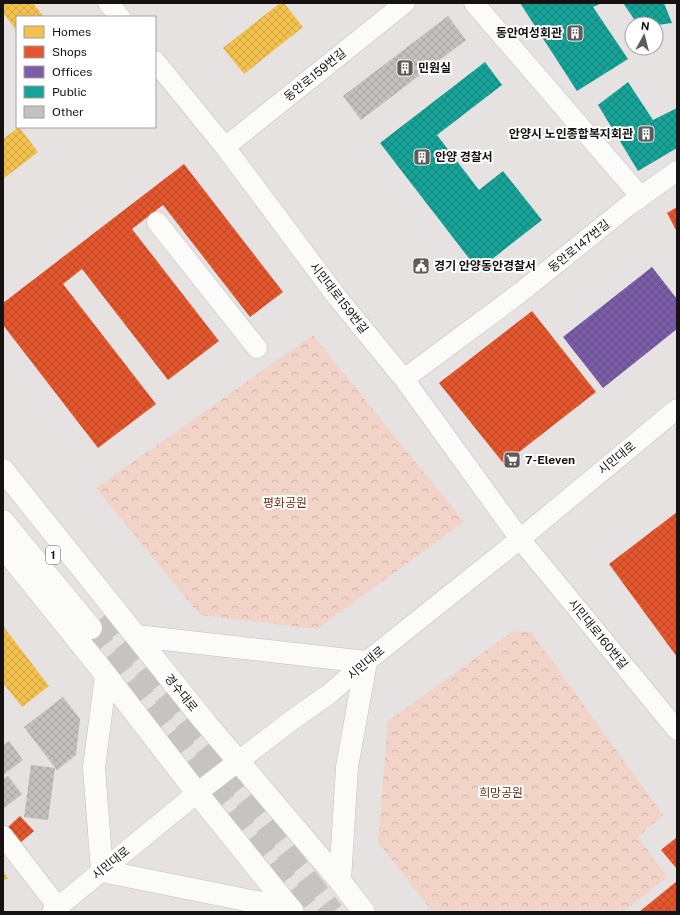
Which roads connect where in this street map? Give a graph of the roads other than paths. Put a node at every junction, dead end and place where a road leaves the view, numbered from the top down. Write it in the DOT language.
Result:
graph roads {
  1 [pos="108,3"];
  2 [pos="405,3"];
  3 [pos="474,3"];
  4 [pos="119,16"];
  5 [pos="156,62"];
  6 [pos="225,147"];
  7 [pos="677,171"];
  8 [pos="641,197"];
  9 [pos="157,222"];
  10 [pos="256,348"];
  11 [pos="404,379"];
  12 [pos="677,409"];
  13 [pos="3,470"];
  14 [pos="3,493"];
  15 [pos="3,521"];
  16 [pos="520,539"];
  17 [pos="3,547"];
  18 [pos="137,636"];
  19 [pos="366,662"];
  20 [pos="106,676"];
  21 [pos="677,730"];
  22 [pos="239,762"];
  23 [pos="197,793"];
  24 [pos="3,836"];
  25 [pos="102,871"];
  26 [pos="340,881"];
  27 [pos="55,910"];
  28 [pos="292,911"];
  29 [pos="364,912"];
  1 -- 4 [label="street"];
  2 -- 6 [label="street, 동안로159번길"];
  3 -- 8 [label="street"];
  5 -- 6 [label="street, 시민대로159번길"];
  6 -- 11 [label="street, 시민대로159번길"];
  7 -- 8 [label="street, 동안로147번길"];
  8 -- 11 [label="street, 동안로147번길"];
  9 -- 10 [label="street"];
  11 -- 16 [label="street, 시민대로159번길"];
  12 -- 16 [label="street, 시민대로"];
  13 -- 18 [label="main road, 경수대로"];
  14 -- 15 [label="main road, 1"];
  16 -- 19 [label="street, 시민대로"];
  16 -- 21 [label="street, 시민대로160번길"];
  17 -- 20 [label="main road"];
  18 -- 19 [label="main road"];
  18 -- 22 [label="main road, 경수대로"];
  19 -- 22 [label="street, 시민대로"];
  19 -- 26 [label="main road"];
  20 -- 23 [label="main road"];
  20 -- 25 [label="main road"];
  22 -- 23 [label="street, 시민대로"];
  22 -- 26 [label="main road, 경수대로"];
  23 -- 25 [label="street, 시민대로"];
  23 -- 28 [label="main road"];
  24 -- 27 [label="street"];
  25 -- 27 [label="street, 시민대로"];
  25 -- 28 [label="main road"];
  26 -- 29 [label="main road, 경수대로"];
}
